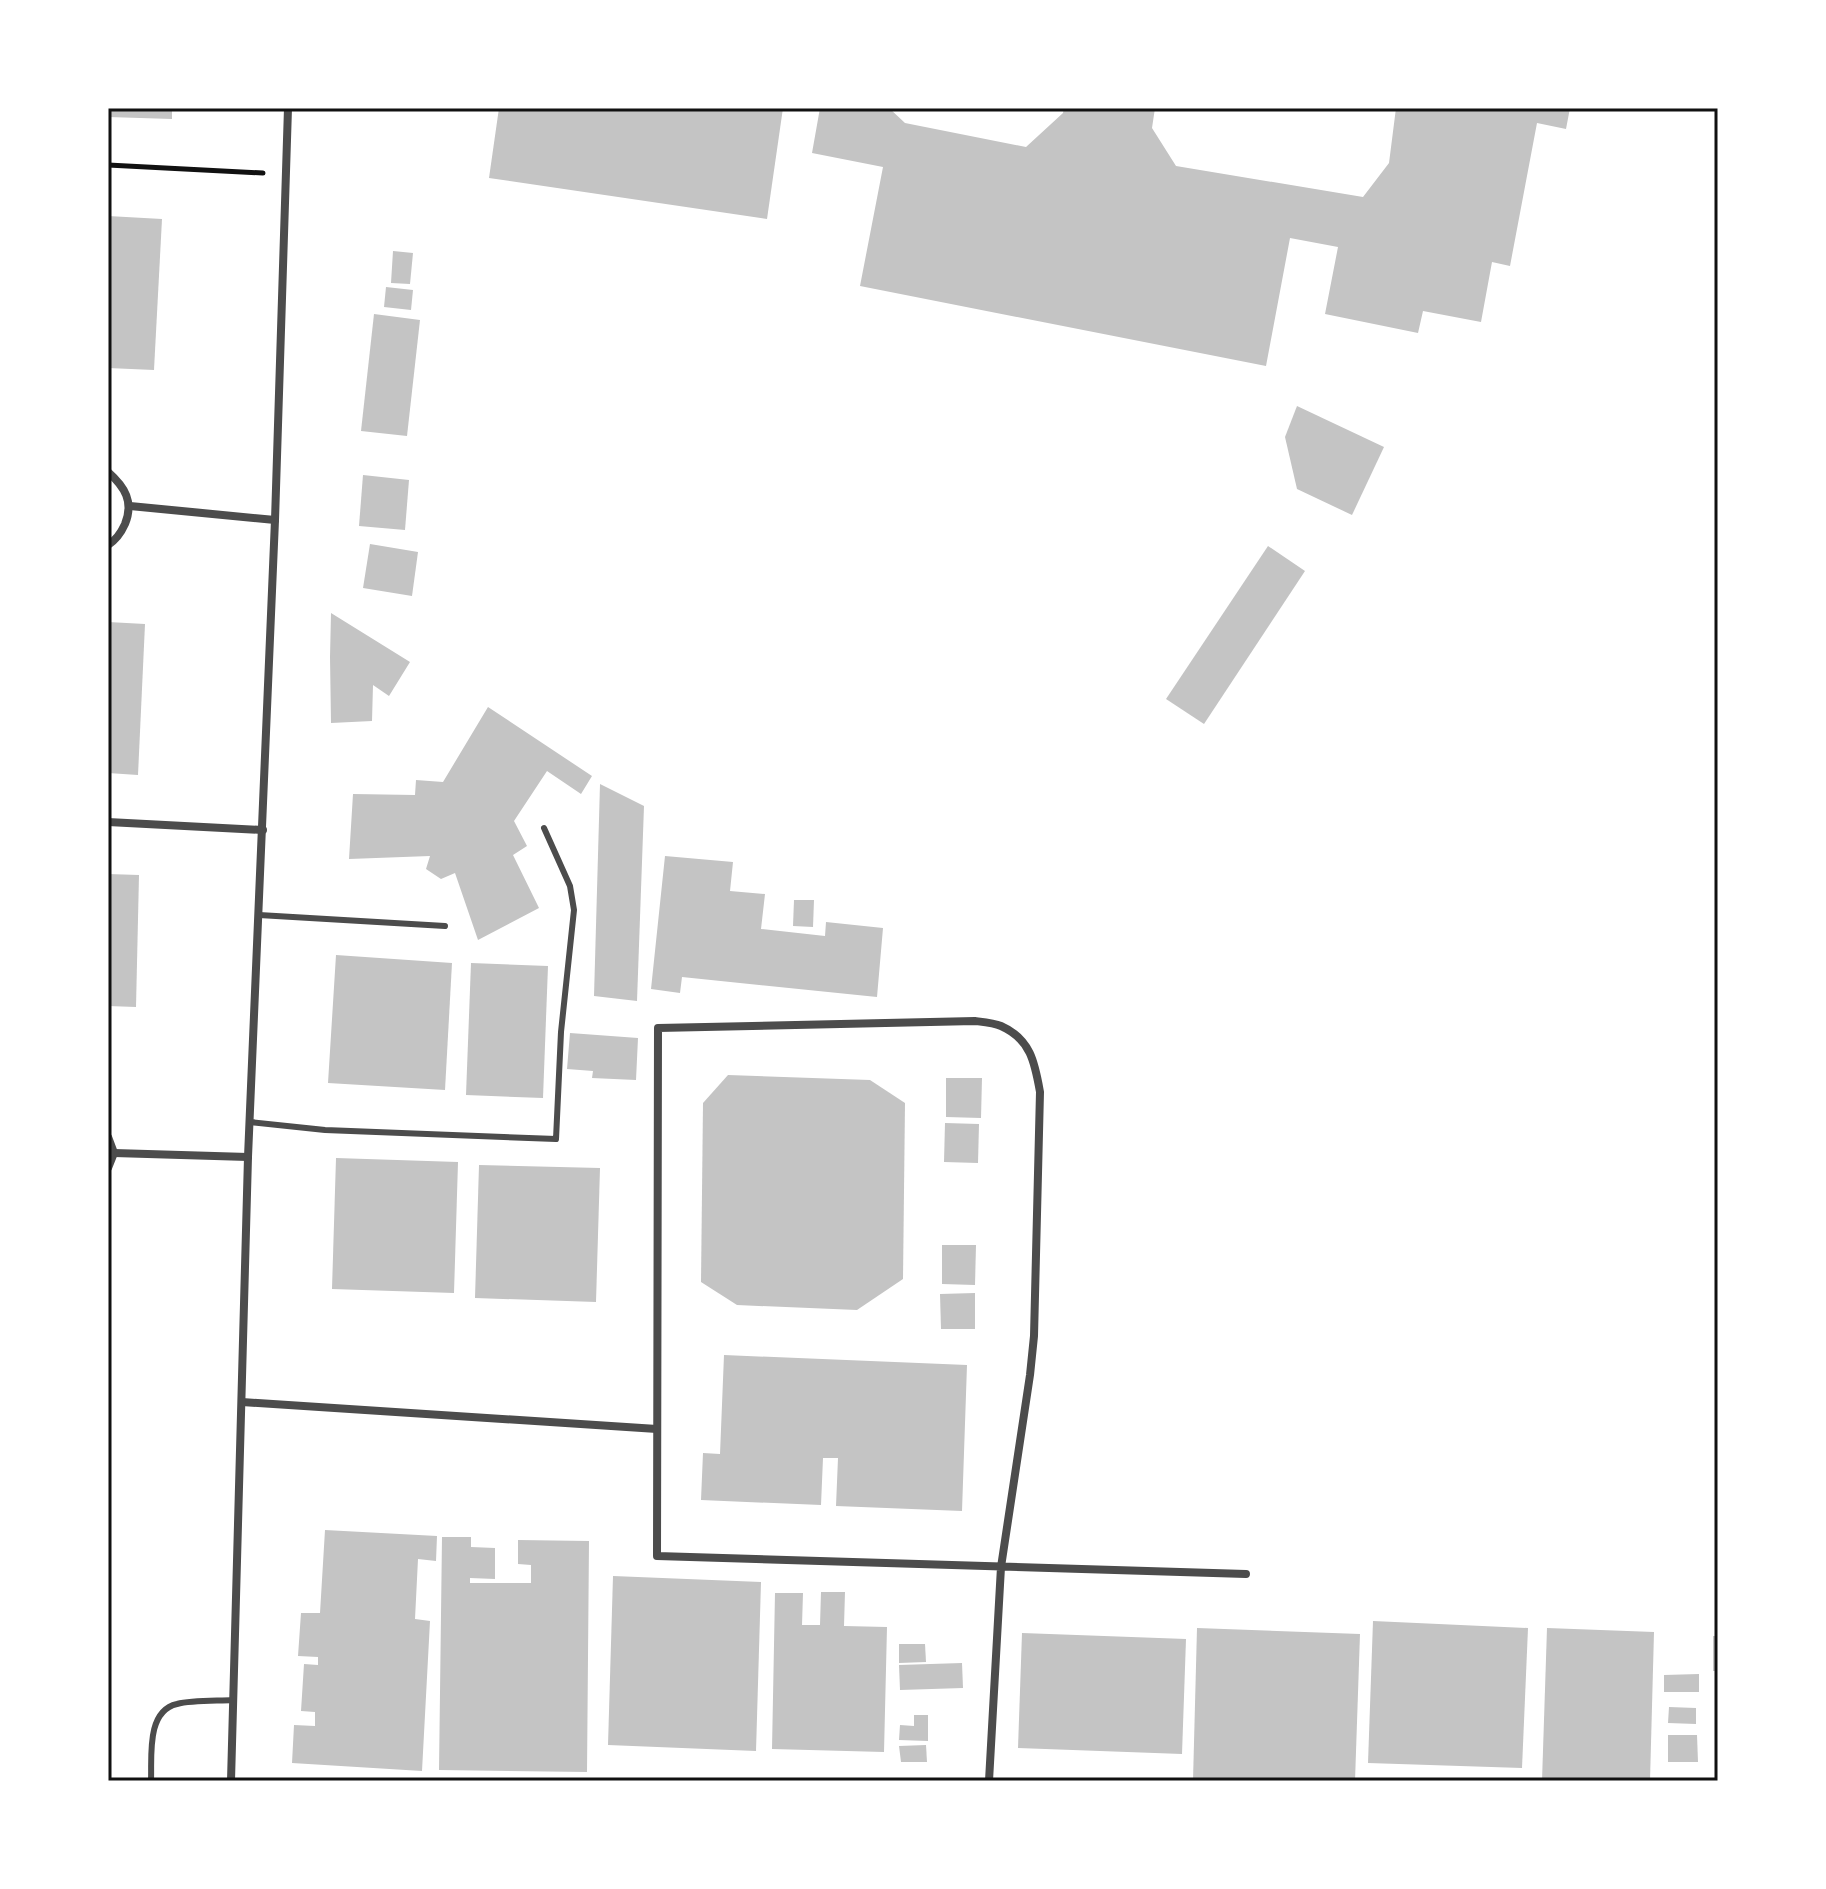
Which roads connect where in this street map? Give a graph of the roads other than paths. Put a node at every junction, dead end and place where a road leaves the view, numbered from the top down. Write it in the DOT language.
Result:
graph roads {
  1 [pos="288,108"];
  2 [pos="108,472"];
  3 [pos="130,506"];
  4 [pos="275,520"];
  5 [pos="108,545"];
  6 [pos="108,822"];
  7 [pos="544,828"];
  8 [pos="263,830"];
  9 [pos="259,915"];
  10 [pos="445,926"];
  11 [pos="250,1122"];
  12 [pos="108,1137"];
  13 [pos="114,1153"];
  14 [pos="248,1157"];
  15 [pos="108,1168"];
  16 [pos="242,1402"];
  17 [pos="657,1429"];
  18 [pos="1001,1567"];
  19 [pos="1246,1574"];
  20 [pos="233,1700"];
  21 [pos="151,1781"];
  22 [pos="231,1781"];
  23 [pos="989,1781"];
  1 -- 4 [label="street"];
  2 -- 3 [label="street"];
  3 -- 4 [label="street"];
  3 -- 5 [label="street"];
  4 -- 8 [label="street"];
  6 -- 8 [label="street"];
  7 -- 11 [label="lane"];
  8 -- 9 [label="street"];
  9 -- 10 [label="lane"];
  9 -- 11 [label="street"];
  11 -- 14 [label="street"];
  12 -- 13 [label="street"];
  13 -- 14 [label="street"];
  13 -- 15 [label="street"];
  14 -- 16 [label="street"];
  16 -- 17 [label="street"];
  16 -- 20 [label="street"];
  17 -- 18 [label="street"];
  17 -- 18 [label="street"];
  18 -- 19 [label="street"];
  18 -- 23 [label="street"];
  20 -- 21 [label="lane"];
  20 -- 22 [label="street"];
}
